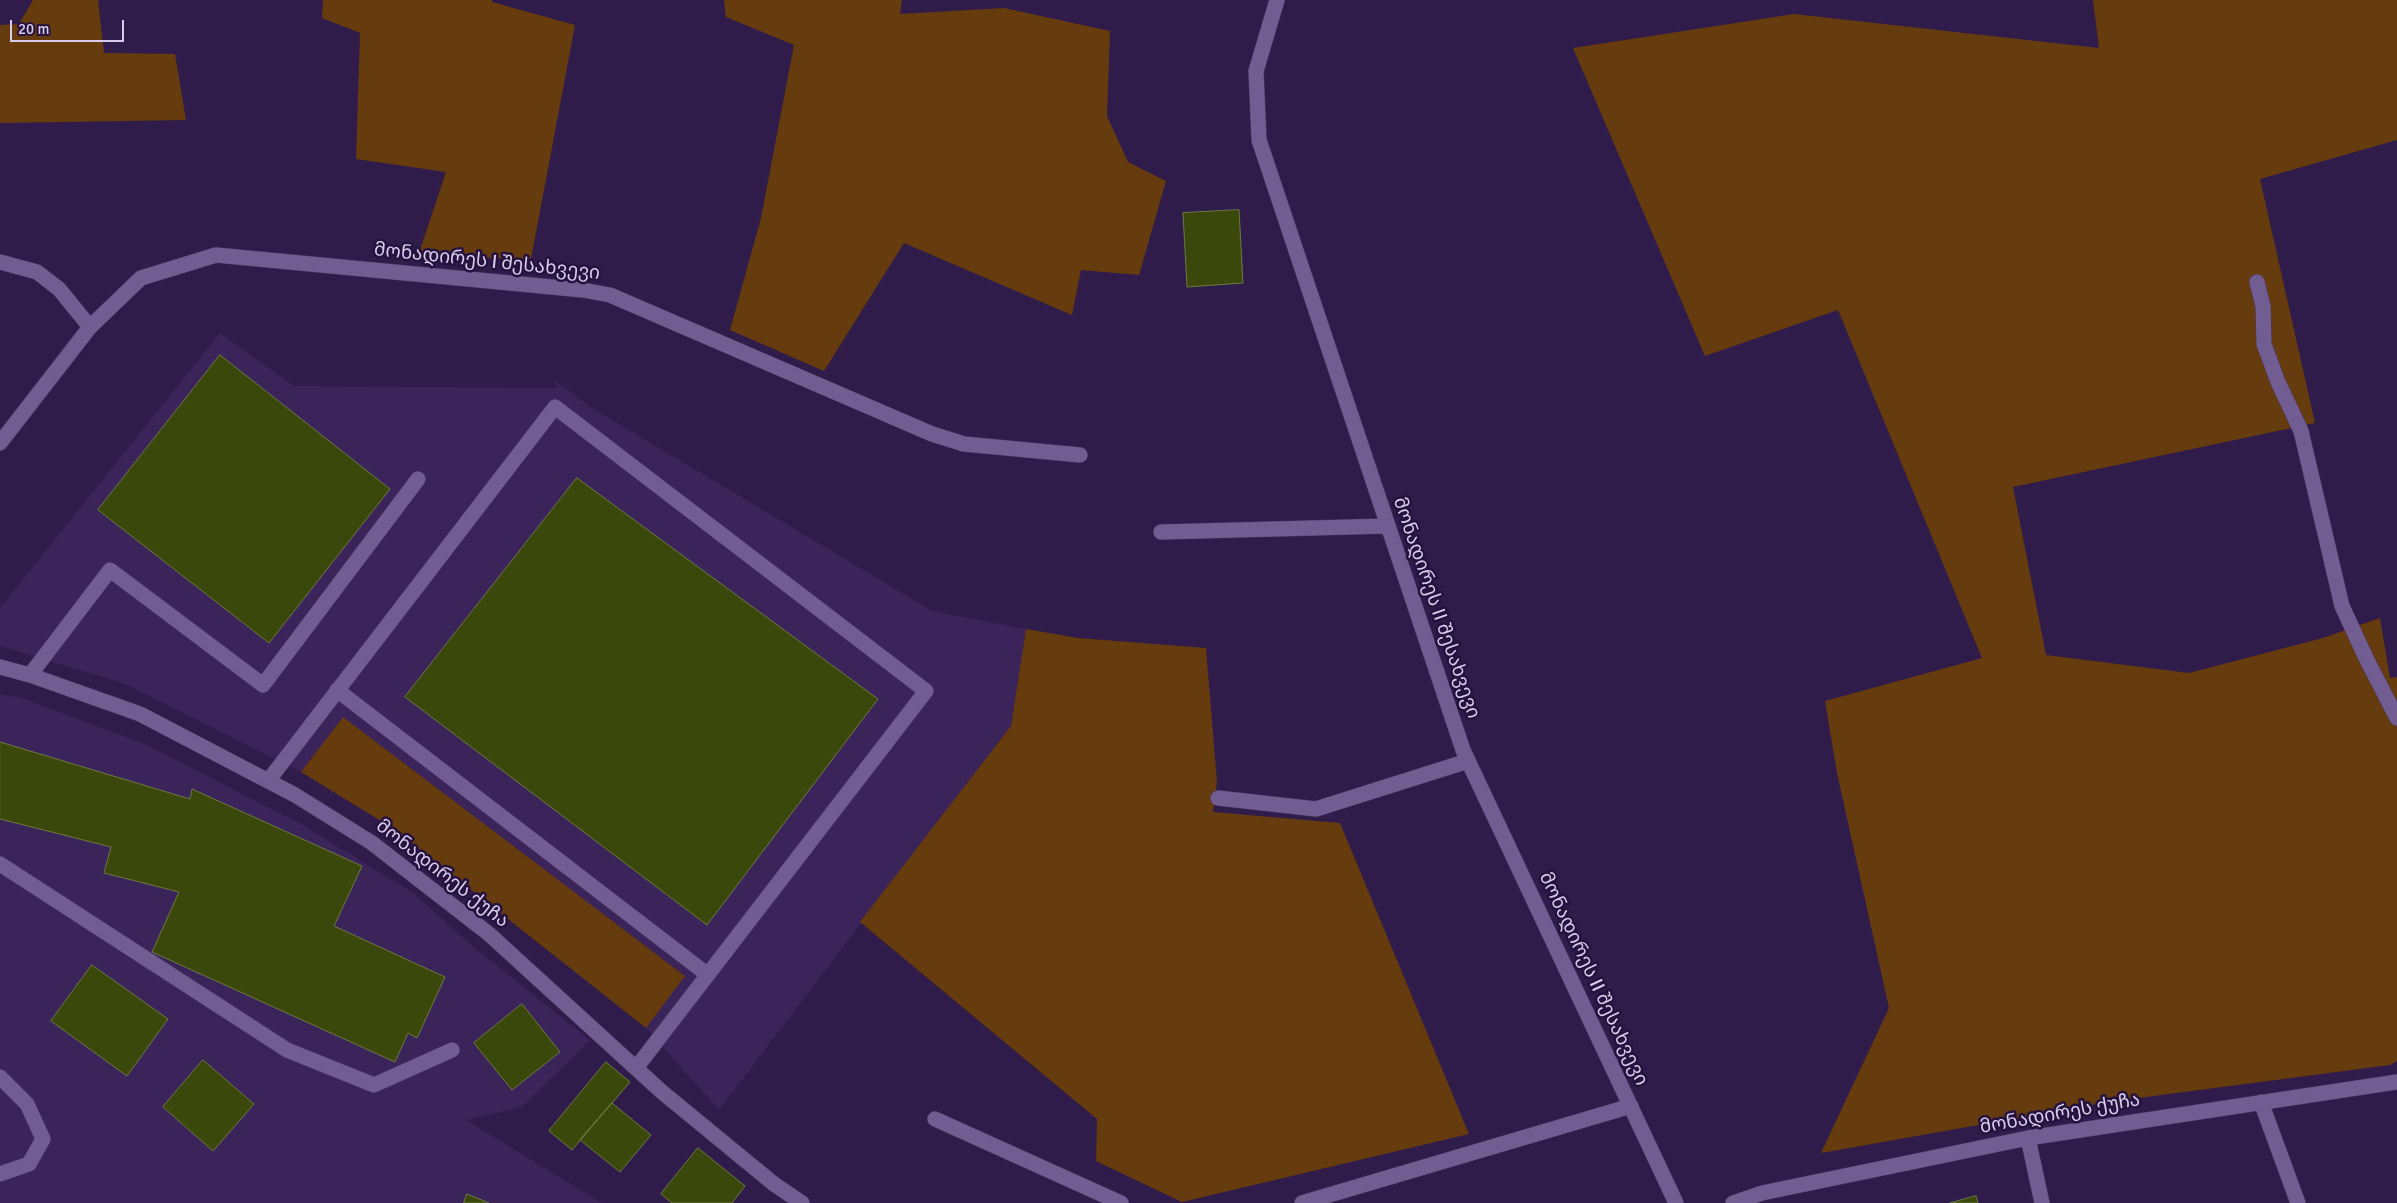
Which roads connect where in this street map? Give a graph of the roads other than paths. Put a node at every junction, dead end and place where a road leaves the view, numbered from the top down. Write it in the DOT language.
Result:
graph roads {
  1 [pos="1277,0"];
  2 [pos="0,262"];
  3 [pos="2257,282"];
  4 [pos="90,326"];
  5 [pos="0,443"];
  6 [pos="1080,455"];
  7 [pos="418,478"];
  8 [pos="1388,526"];
  9 [pos="1161,532"];
  10 [pos="0,667"];
  11 [pos="30,675"];
  12 [pos="336,690"];
  13 [pos="2397,718"];
  14 [pos="1468,761"];
  15 [pos="268,781"];
  16 [pos="1218,798"];
  17 [pos="0,864"];
  18 [pos="708,974"];
  19 [pos="452,1050"];
  20 [pos="636,1068"];
  21 [pos="0,1077"];
  22 [pos="2397,1082"];
  23 [pos="2261,1102"];
  24 [pos="1631,1106"];
  25 [pos="935,1119"];
  26 [pos="2028,1138"];
  27 [pos="0,1174"];
  28 [pos="802,1203"];
  29 [pos="1121,1203"];
  30 [pos="1302,1203"];
  31 [pos="1676,1203"];
  32 [pos="1734,1203"];
  33 [pos="2042,1203"];
  34 [pos="2298,1203"];
  1 -- 8 [label="street, მონადირეს II შესახვევი"];
  2 -- 4 [label="street"];
  3 -- 13 [label="street"];
  4 -- 5 [label="street, მონადირეს I შესახვევი"];
  4 -- 6 [label="street, მონადირეს I შესახვევი"];
  7 -- 11 [label="street"];
  8 -- 9 [label="street"];
  8 -- 14 [label="street, მონადირეს II შესახვევი"];
  10 -- 11 [label="street, მონადირეს ქუჩა"];
  11 -- 15 [label="street, მონადირეს ქუჩა"];
  12 -- 15 [label="street"];
  12 -- 18 [label="street"];
  12 -- 18 [label="street"];
  14 -- 16 [label="street"];
  14 -- 24 [label="street, მონადირეს II შესახვევი"];
  15 -- 20 [label="street, მონადირეს ქუჩა"];
  17 -- 19 [label="street"];
  18 -- 20 [label="street"];
  20 -- 28 [label="street, მონადირეს ქუჩა"];
  21 -- 27 [label="street"];
  22 -- 23 [label="street, მონადირეს ქუჩა"];
  23 -- 26 [label="street, მონადირეს ქუჩა"];
  23 -- 34 [label="street"];
  24 -- 30 [label="street"];
  24 -- 31 [label="street, მონადირეს II შესახვევი"];
  25 -- 29 [label="street"];
  26 -- 32 [label="street, მონადირეს ქუჩა"];
  26 -- 33 [label="street"];
}
